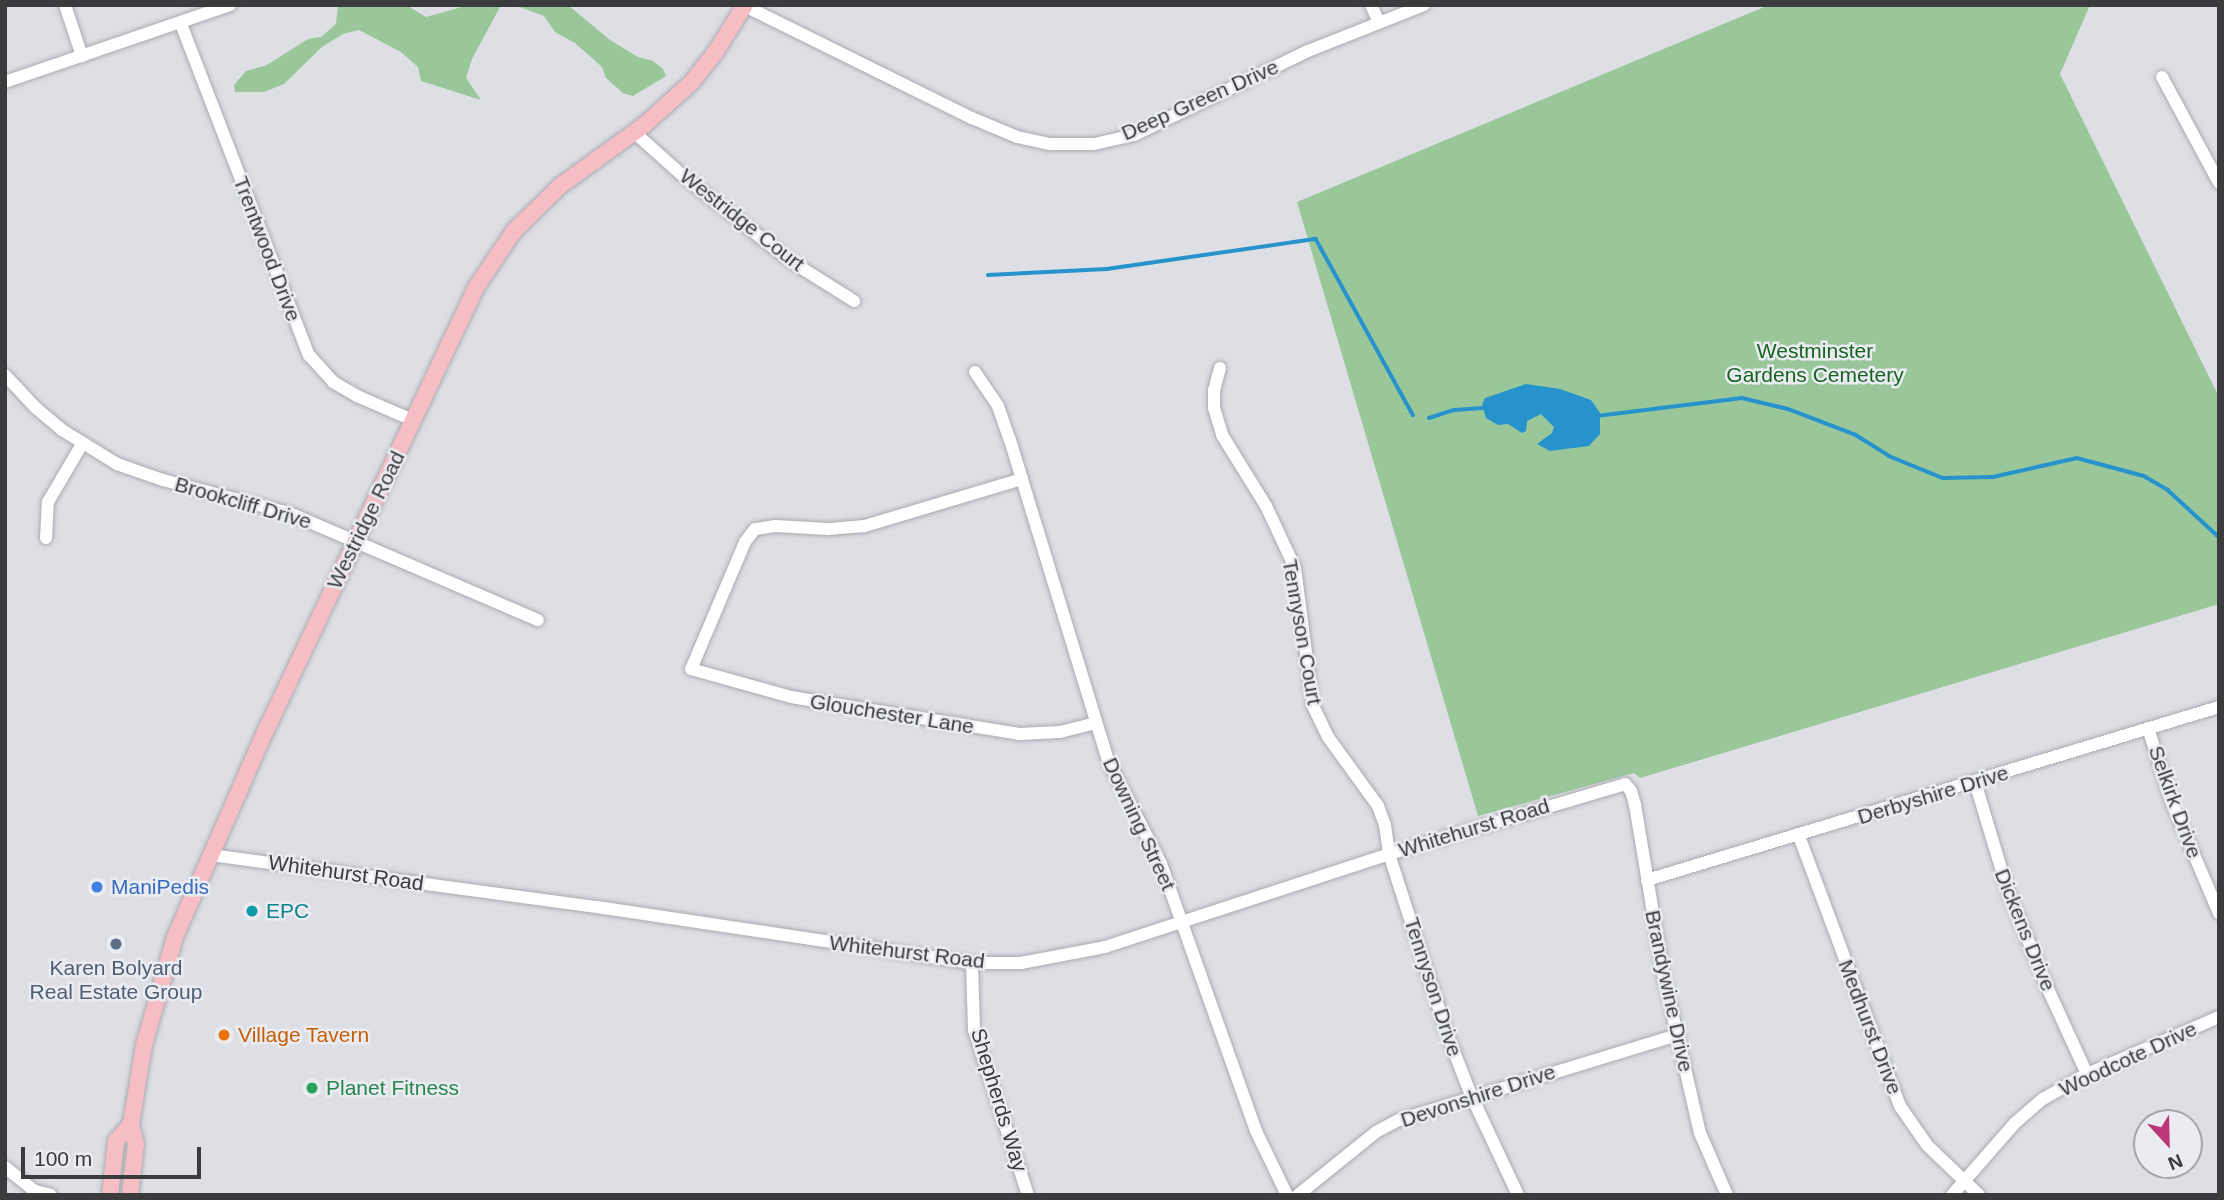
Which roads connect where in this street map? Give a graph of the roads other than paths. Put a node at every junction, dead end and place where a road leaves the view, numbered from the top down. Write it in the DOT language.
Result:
graph roads {
  1 [pos="65,5"];
  2 [pos="230,5"];
  3 [pos="1371,5"];
  4 [pos="1424,5"];
  5 [pos="745,6"];
  6 [pos="1378,22"];
  7 [pos="181,23"];
  8 [pos="82,56"];
  9 [pos="2162,77"];
  10 [pos="5,82"];
  11 [pos="635,132"];
  12 [pos="2219,183"];
  13 [pos="854,301"];
  14 [pos="1220,369"];
  15 [pos="975,372"];
  16 [pos="5,375"];
  17 [pos="415,421"];
  18 [pos="82,444"];
  19 [pos="1022,479"];
  20 [pos="46,538"];
  21 [pos="355,540"];
  22 [pos="538,620"];
  23 [pos="2219,707"];
  24 [pos="1095,723"];
  25 [pos="2148,728"];
  26 [pos="1975,782"];
  27 [pos="1625,784"];
  28 [pos="1799,836"];
  29 [pos="1389,854"];
  30 [pos="211,855"];
  31 [pos="1647,880"];
  32 [pos="2219,913"];
  33 [pos="1182,922"];
  34 [pos="972,963"];
  35 [pos="2219,1017"];
  36 [pos="1677,1035"];
  37 [pos="2087,1074"];
  38 [pos="1471,1096"];
  39 [pos="131,1124"];
  40 [pos="5,1167"];
  41 [pos="1964,1181"];
  42 [pos="51,1195"];
  43 [pos="110,1195"];
  44 [pos="130,1195"];
  45 [pos="1028,1195"];
  46 [pos="1287,1195"];
  47 [pos="1298,1195"];
  48 [pos="1518,1195"];
  49 [pos="1727,1195"];
  50 [pos="1952,1195"];
  51 [pos="1979,1195"];
  1 -- 8 [label="street"];
  2 -- 7 [label="street"];
  3 -- 6 [label="street"];
  4 -- 6 [label="street, Deep Green Drive"];
  5 -- 6 [label="street, Deep Green Drive"];
  5 -- 11 [label="main road, Westridge Road"];
  7 -- 8 [label="street"];
  7 -- 17 [label="street, Trentwood Drive"];
  8 -- 10 [label="street"];
  9 -- 12 [label="street"];
  11 -- 13 [label="street, Westridge Court"];
  11 -- 17 [label="main road, Westridge Road"];
  14 -- 29 [label="street, Tennyson Court"];
  15 -- 19 [label="street, Downing Street"];
  16 -- 18 [label="street, Brookcliff Drive"];
  17 -- 21 [label="main road, Westridge Road"];
  18 -- 20 [label="street"];
  18 -- 21 [label="street, Brookcliff Drive"];
  19 -- 24 [label="street, Downing Street"];
  19 -- 24 [label="street, Glouchester Lane"];
  21 -- 22 [label="street, Brookcliff Drive"];
  21 -- 30 [label="main road, Westridge Road"];
  23 -- 25 [label="street, Derbyshire Drive"];
  24 -- 33 [label="street, Downing Street"];
  25 -- 26 [label="street, Derbyshire Drive"];
  25 -- 32 [label="street, Selkirk Drive"];
  26 -- 28 [label="street, Derbyshire Drive"];
  26 -- 37 [label="street, Dickens Drive"];
  27 -- 29 [label="street, Whitehurst Road"];
  27 -- 31 [label="street, Brandywine Drive"];
  28 -- 31 [label="street, Derbyshire Drive"];
  28 -- 41 [label="street, Medhurst Drive"];
  29 -- 33 [label="street, Whitehurst Road"];
  29 -- 38 [label="street, Tennyson Drive"];
  30 -- 34 [label="street, Whitehurst Road"];
  30 -- 39 [label="main road, Westridge Road"];
  31 -- 36 [label="street, Brandywine Drive"];
  33 -- 34 [label="street, Whitehurst Road"];
  33 -- 46 [label="street, Downing Street"];
  34 -- 45 [label="street, Shepherds Way"];
  35 -- 37 [label="street, Woodcote Drive"];
  36 -- 38 [label="street, Devonshire Drive"];
  36 -- 49 [label="street, Brandywine Drive"];
  37 -- 41 [label="street, Woodcote Drive"];
  38 -- 47 [label="street, Devonshire Drive"];
  38 -- 48 [label="street, Tennyson Drive"];
  39 -- 43 [label="main road, Westridge Road"];
  39 -- 44 [label="main road, Westridge Road"];
  40 -- 42 [label="street"];
  41 -- 50 [label="street, Woodcote Drive"];
  41 -- 51 [label="street, Medhurst Drive"];
}
